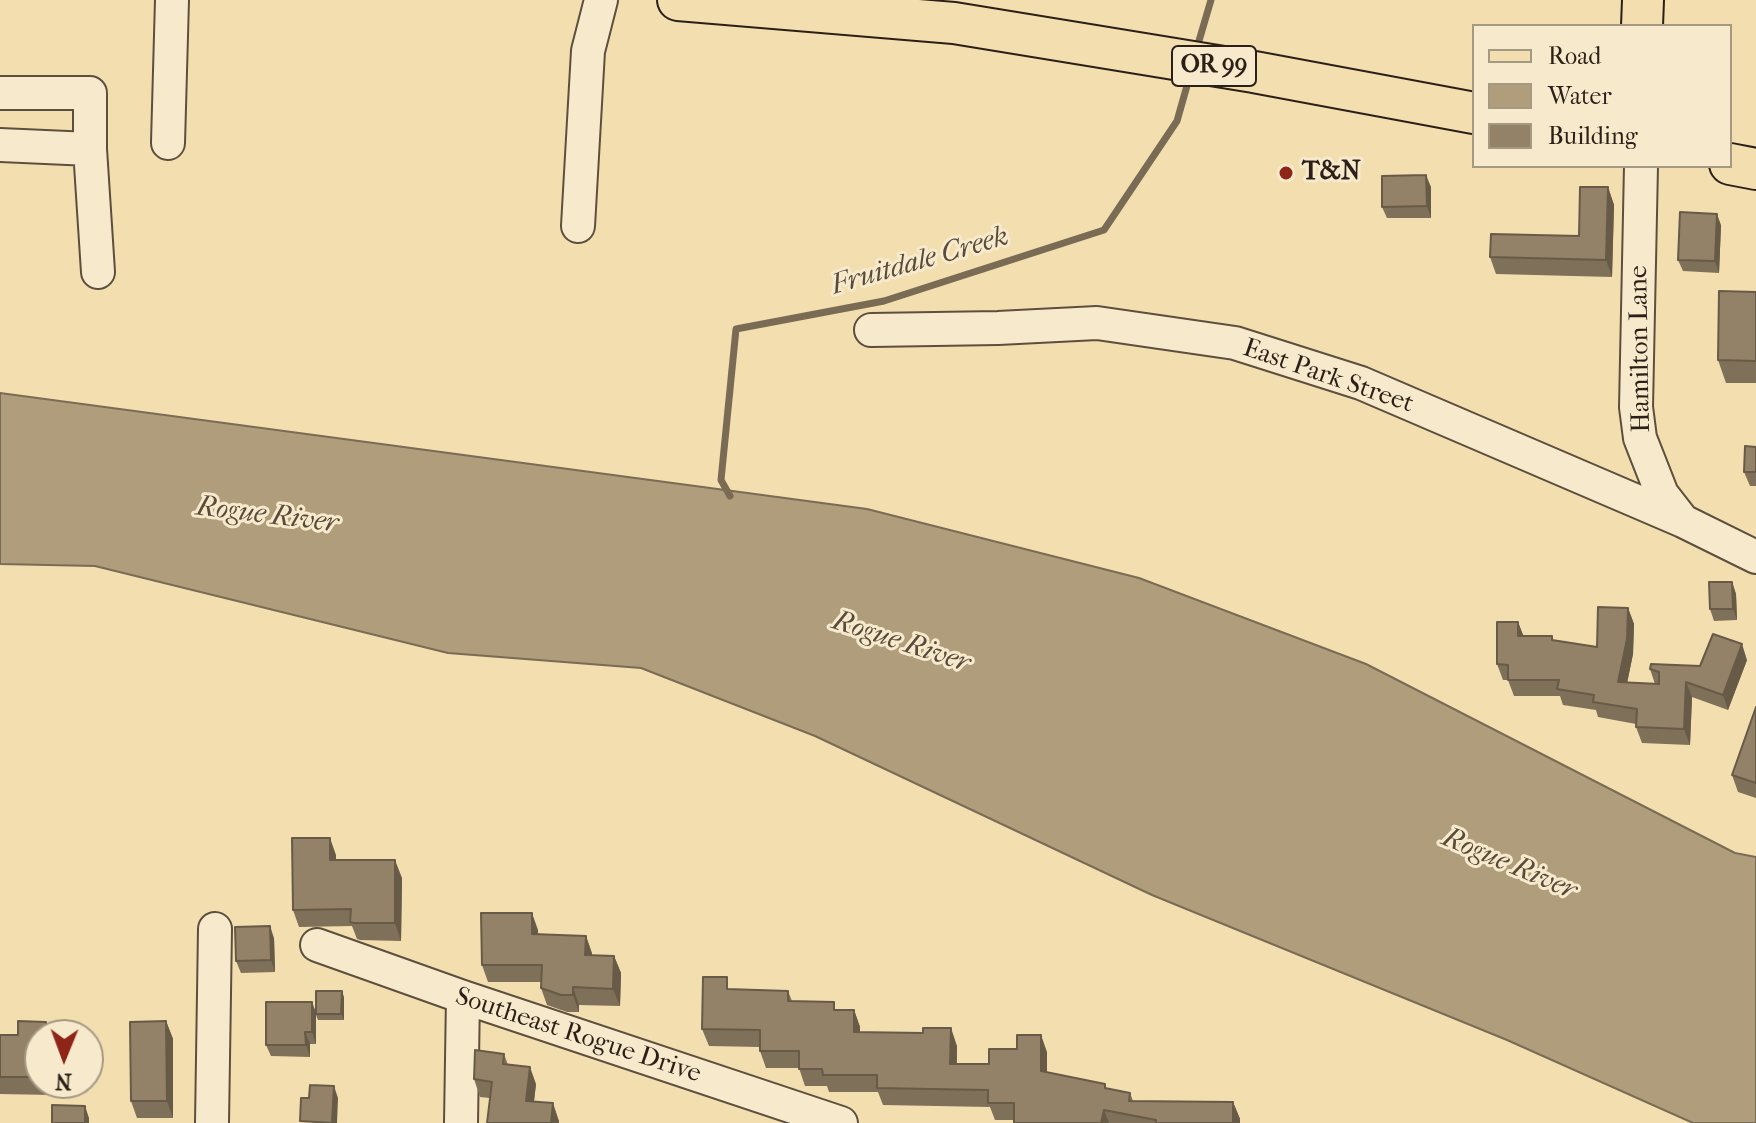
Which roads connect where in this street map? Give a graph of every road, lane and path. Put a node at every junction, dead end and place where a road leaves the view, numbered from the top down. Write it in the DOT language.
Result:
graph roads {
  1 [pos="172,0"];
  2 [pos="601,0"];
  3 [pos="678,0"];
  4 [pos="1643,0"];
  5 [pos="762,3"];
  6 [pos="1642,24"];
  7 [pos="0,93"];
  8 [pos="1472,113"];
  9 [pos="168,143"];
  10 [pos="0,145"];
  11 [pos="90,149"];
  12 [pos="1732,164"];
  13 [pos="1641,168"];
  14 [pos="1756,169"];
  15 [pos="578,226"];
  16 [pos="98,272"];
  17 [pos="871,330"];
  18 [pos="1683,521"];
  19 [pos="1756,557"];
  20 [pos="215,929"];
  21 [pos="317,945"];
  22 [pos="463,997"];
  23 [pos="212,1123"];
  24 [pos="461,1123"];
  25 [pos="841,1123"];
  1 -- 9 [label="street"];
  2 -- 15 [label="street"];
  3 -- 5 [label="main road, OR 99"];
  4 -- 6 [label="main road"];
  5 -- 8 [label="main road, OR 99"];
  7 -- 11 [label="street"];
  10 -- 11 [label="street"];
  11 -- 16 [label="street"];
  12 -- 14 [label="main road"];
  13 -- 18 [label="street, Hamilton Lane"];
  17 -- 18 [label="street, East Park Street"];
  18 -- 19 [label="street, East Park Street"];
  20 -- 23 [label="street"];
  21 -- 22 [label="street, Southeast Rogue Drive"];
  22 -- 24 [label="street"];
  22 -- 25 [label="street, Southeast Rogue Drive"];
}
